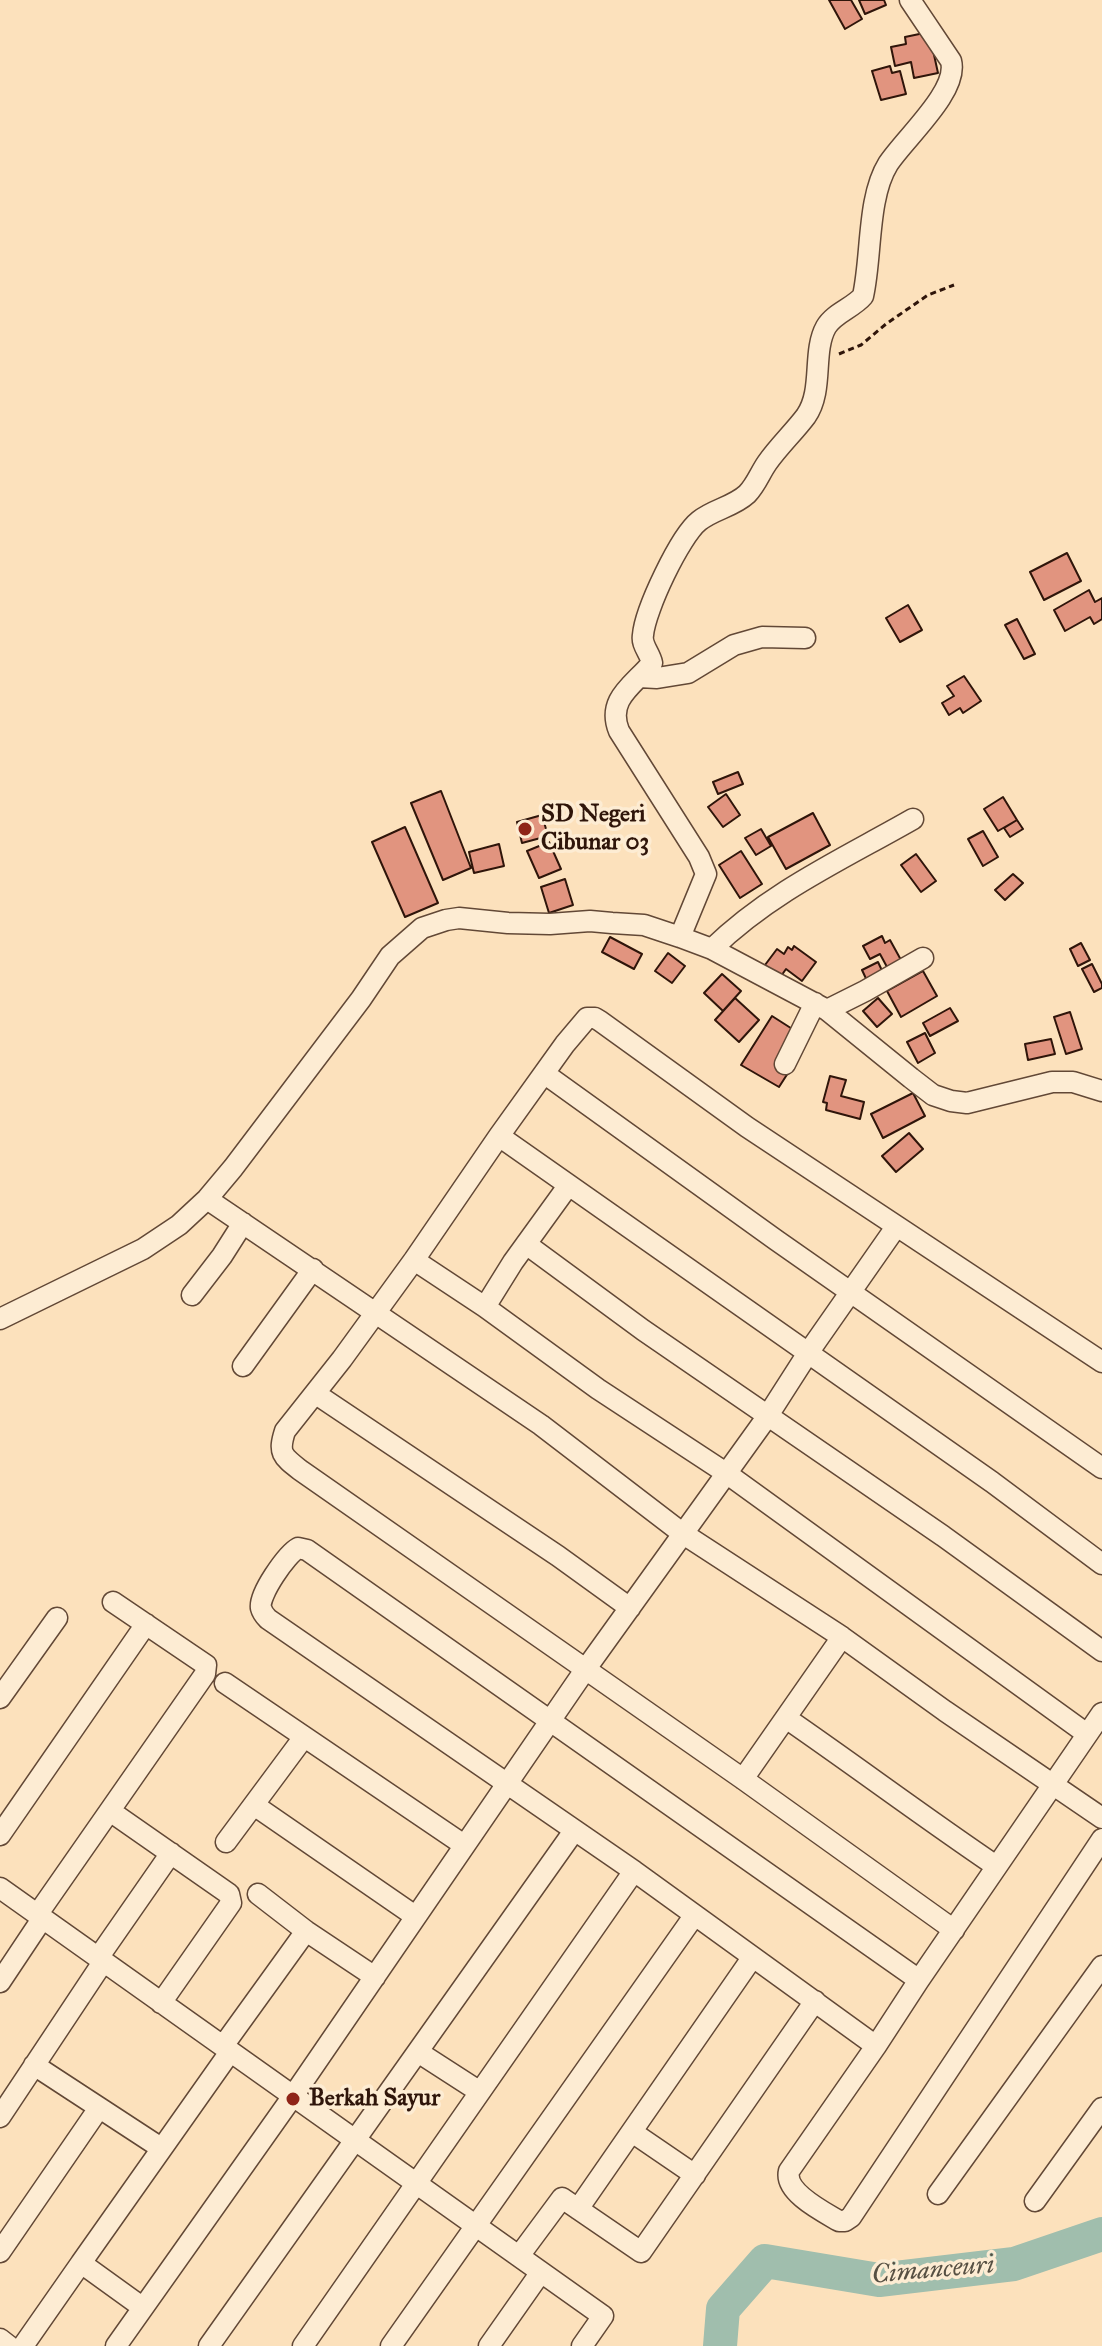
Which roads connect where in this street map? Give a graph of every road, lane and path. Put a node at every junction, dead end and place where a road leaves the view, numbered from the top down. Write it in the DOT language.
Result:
graph roads {
  1 [pos="910,0"];
  2 [pos="954,285"];
  3 [pos="820,358"];
  4 [pos="805,638"];
  5 [pos="639,677"];
  6 [pos="913,819"];
  7 [pos="680,937"];
  8 [pos="712,949"];
  9 [pos="923,958"];
  10 [pos="821,1006"];
  11 [pos="785,1064"];
  12 [pos="545,1074"];
  13 [pos="1102,1091"];
  14 [pos="499,1136"];
  15 [pos="568,1186"];
  16 [pos="207,1199"];
  17 [pos="243,1223"];
  18 [pos="896,1227"];
  19 [pos="526,1244"];
  20 [pos="414,1260"];
  21 [pos="313,1269"];
  22 [pos="850,1292"];
  23 [pos="192,1295"];
  24 [pos="485,1307"];
  25 [pos="374,1313"];
  26 [pos="0,1319"];
  27 [pos="808,1353"];
  28 [pos="1102,1362"];
  29 [pos="243,1366"];
  30 [pos="316,1394"];
  31 [pos="767,1417"];
  32 [pos="1102,1468"];
  33 [pos="726,1473"];
  34 [pos="682,1533"];
  35 [pos="1102,1564"];
  36 [pos="113,1602"];
  37 [pos="630,1608"];
  38 [pos="57,1618"];
  39 [pos="146,1624"];
  40 [pos="842,1637"];
  41 [pos="1102,1651"];
  42 [pos="585,1670"];
  43 [pos="225,1683"];
  44 [pos="0,1698"];
  45 [pos="1102,1713"];
  46 [pos="786,1718"];
  47 [pos="549,1722"];
  48 [pos="1087,1734"];
  49 [pos="304,1737"];
  50 [pos="743,1779"];
  51 [pos="507,1784"];
  52 [pos="1052,1784"];
  53 [pos="254,1805"];
  54 [pos="110,1811"];
  55 [pos="1102,1818"];
  56 [pos="574,1831"];
  57 [pos="0,1835"];
  58 [pos="1102,1839"];
  59 [pos="226,1842"];
  60 [pos="464,1845"];
  61 [pos="171,1853"];
  62 [pos="996,1866"];
  63 [pos="634,1871"];
  64 [pos="0,1888"];
  65 [pos="258,1894"];
  66 [pos="415,1916"];
  67 [pos="694,1916"];
  68 [pos="40,1917"];
  69 [pos="954,1930"];
  70 [pos="306,1931"];
  71 [pos="752,1958"];
  72 [pos="100,1960"];
  73 [pos="1102,1966"];
  74 [pos="375,1977"];
  75 [pos="919,1980"];
  76 [pos="0,1982"];
  77 [pos="815,2001"];
  78 [pos="161,2003"];
  79 [pos="876,2046"];
  80 [pos="227,2049"];
  81 [pos="418,2052"];
  82 [pos="34,2065"];
  83 [pos="480,2092"];
  84 [pos="293,2096"];
  85 [pos="99,2108"];
  86 [pos="1102,2108"];
  87 [pos="0,2117"];
  88 [pos="632,2132"];
  89 [pos="355,2140"];
  90 [pos="161,2148"];
  91 [pos="695,2175"];
  92 [pos="417,2184"];
  93 [pos="938,2194"];
  94 [pos="1035,2201"];
  95 [pos="578,2209"];
  96 [pos="475,2226"];
  97 [pos="0,2252"];
  98 [pos="519,2256"];
  99 [pos="81,2263"];
  100 [pos="541,2272"];
  101 [pos="142,2307"];
  102 [pos="0,2339"];
  103 [pos="9,2346"];
  104 [pos="23,2346"];
  105 [pos="116,2346"];
  106 [pos="209,2346"];
  107 [pos="303,2346"];
  108 [pos="391,2346"];
  109 [pos="489,2346"];
  110 [pos="582,2346"];
  1 -- 3 [label="street"];
  2 -- 3 [label="path"];
  3 -- 5 [label="street"];
  4 -- 5 [label="street"];
  5 -- 7 [label="street"];
  6 -- 8 [label="street"];
  7 -- 8 [label="street"];
  7 -- 16 [label="street"];
  8 -- 10 [label="street"];
  9 -- 10 [label="street"];
  10 -- 11 [label="street"];
  10 -- 13 [label="street"];
  12 -- 14 [label="street"];
  12 -- 18 [label="street"];
  12 -- 22 [label="street"];
  14 -- 15 [label="street"];
  14 -- 20 [label="street"];
  15 -- 19 [label="street"];
  15 -- 27 [label="street"];
  16 -- 17 [label="street"];
  16 -- 26 [label="street"];
  17 -- 21 [label="street"];
  17 -- 23 [label="street"];
  18 -- 22 [label="street"];
  18 -- 28 [label="street"];
  19 -- 24 [label="street"];
  19 -- 31 [label="street"];
  20 -- 24 [label="street"];
  20 -- 25 [label="street"];
  21 -- 25 [label="street"];
  21 -- 29 [label="street"];
  22 -- 27 [label="street"];
  22 -- 32 [label="street"];
  24 -- 33 [label="street"];
  25 -- 30 [label="street"];
  25 -- 34 [label="street"];
  27 -- 31 [label="street"];
  27 -- 35 [label="street"];
  30 -- 37 [label="street"];
  30 -- 42 [label="street"];
  31 -- 33 [label="street"];
  31 -- 41 [label="street"];
  33 -- 34 [label="street"];
  33 -- 48 [label="street"];
  34 -- 37 [label="street"];
  34 -- 40 [label="street"];
  36 -- 39 [label="street"];
  37 -- 42 [label="street"];
  38 -- 44 [label="street"];
  39 -- 54 [label="street"];
  39 -- 57 [label="street"];
  40 -- 46 [label="street"];
  40 -- 52 [label="street"];
  42 -- 47 [label="street"];
  42 -- 50 [label="street"];
  43 -- 49 [label="street"];
  45 -- 48 [label="street"];
  46 -- 50 [label="street"];
  46 -- 62 [label="street"];
  47 -- 51 [label="street"];
  47 -- 51 [label="street"];
  47 -- 75 [label="street"];
  48 -- 52 [label="street"];
  49 -- 53 [label="street"];
  49 -- 60 [label="street"];
  50 -- 69 [label="street"];
  51 -- 56 [label="street"];
  51 -- 60 [label="street"];
  52 -- 55 [label="street"];
  52 -- 62 [label="street"];
  53 -- 59 [label="street"];
  53 -- 66 [label="street"];
  54 -- 61 [label="street"];
  54 -- 68 [label="street"];
  56 -- 63 [label="street"];
  56 -- 81 [label="street"];
  58 -- 79 [label="street"];
  60 -- 66 [label="street"];
  61 -- 72 [label="street"];
  61 -- 78 [label="street"];
  62 -- 69 [label="street"];
  63 -- 67 [label="street"];
  63 -- 83 [label="street"];
  64 -- 68 [label="street"];
  65 -- 70 [label="street"];
  66 -- 74 [label="street"];
  67 -- 71 [label="street"];
  67 -- 96 [label="street"];
  68 -- 72 [label="street"];
  68 -- 76 [label="street"];
  69 -- 75 [label="street"];
  70 -- 74 [label="street"];
  70 -- 80 [label="street"];
  71 -- 77 [label="street"];
  71 -- 88 [label="street"];
  72 -- 78 [label="street"];
  72 -- 82 [label="street"];
  73 -- 93 [label="street"];
  74 -- 84 [label="street"];
  75 -- 79 [label="street"];
  77 -- 79 [label="street"];
  77 -- 91 [label="street"];
  78 -- 80 [label="street"];
  80 -- 84 [label="street"];
  80 -- 90 [label="street"];
  81 -- 83 [label="street"];
  81 -- 89 [label="street"];
  82 -- 85 [label="street"];
  82 -- 87 [label="street"];
  83 -- 92 [label="street"];
  84 -- 89 [label="street"];
  84 -- 101 [label="street"];
  85 -- 90 [label="street"];
  85 -- 97 [label="street"];
  86 -- 94 [label="street"];
  88 -- 91 [label="street"];
  88 -- 95 [label="street"];
  89 -- 92 [label="street"];
  89 -- 106 [label="street"];
  90 -- 99 [label="street"];
  91 -- 95 [label="street"];
  92 -- 96 [label="street"];
  92 -- 107 [label="street"];
  95 -- 98 [label="street"];
  96 -- 98 [label="street"];
  96 -- 108 [label="street"];
  98 -- 100 [label="street"];
  99 -- 101 [label="street"];
  99 -- 104 [label="street"];
  100 -- 109 [label="street"];
  100 -- 110 [label="street"];
  101 -- 105 [label="street"];
  102 -- 103 [label="street"];
}
